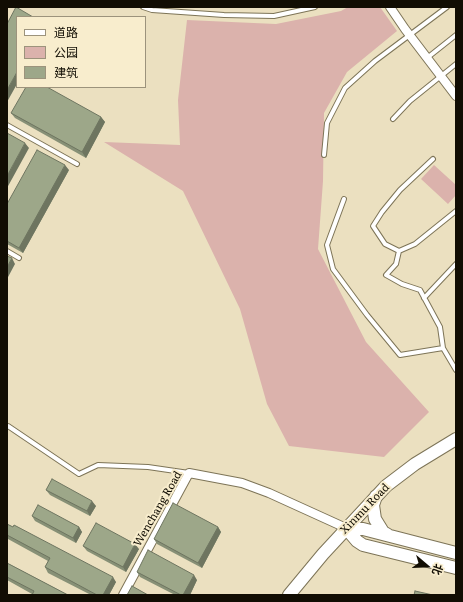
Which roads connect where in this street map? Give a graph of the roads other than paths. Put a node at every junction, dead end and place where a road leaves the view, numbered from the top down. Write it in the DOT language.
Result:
graph roads {
  1 [pos="143,7"];
  2 [pos="314,7"];
  3 [pos="390,7"];
  4 [pos="447,7"];
  5 [pos="456,35"];
  6 [pos="410,36"];
  7 [pos="427,58"];
  8 [pos="456,64"];
  9 [pos="440,76"];
  10 [pos="456,96"];
  11 [pos="393,119"];
  12 [pos="7,125"];
  13 [pos="324,155"];
  14 [pos="433,158"];
  15 [pos="77,164"];
  16 [pos="344,199"];
  17 [pos="456,211"];
  18 [pos="7,251"];
  19 [pos="399,251"];
  20 [pos="19,258"];
  21 [pos="456,264"];
  22 [pos="424,298"];
  23 [pos="443,348"];
  24 [pos="456,370"];
  25 [pos="7,427"];
  26 [pos="456,439"];
  27 [pos="189,473"];
  28 [pos="376,496"];
  29 [pos="346,528"];
  30 [pos="389,536"];
  31 [pos="456,553"];
  32 [pos="456,568"];
  33 [pos="123,595"];
  34 [pos="289,595"];
  1 -- 2 [label="lane"];
  3 -- 6 [label="street"];
  4 -- 6 [label="lane"];
  5 -- 7 [label="lane"];
  6 -- 7 [label="street"];
  6 -- 13 [label="lane"];
  7 -- 9 [label="street"];
  8 -- 9 [label="lane"];
  9 -- 10 [label="street"];
  9 -- 11 [label="lane"];
  12 -- 15 [label="lane"];
  14 -- 19 [label="lane"];
  16 -- 23 [label="lane"];
  17 -- 19 [label="lane"];
  18 -- 20 [label="lane"];
  19 -- 22 [label="lane"];
  21 -- 22 [label="lane"];
  22 -- 23 [label="lane"];
  23 -- 24 [label="lane"];
  25 -- 27 [label="lane"];
  26 -- 28 [label="street, Xinmu Road"];
  27 -- 29 [label="street, Wenchang Road"];
  27 -- 33 [label="street, Wenchang Road"];
  28 -- 29 [label="street, Xinmu Road"];
  28 -- 30 [label="street"];
  29 -- 30 [label="street"];
  29 -- 32 [label="street"];
  29 -- 34 [label="street, Xinmu Road"];
  30 -- 31 [label="street"];
}
